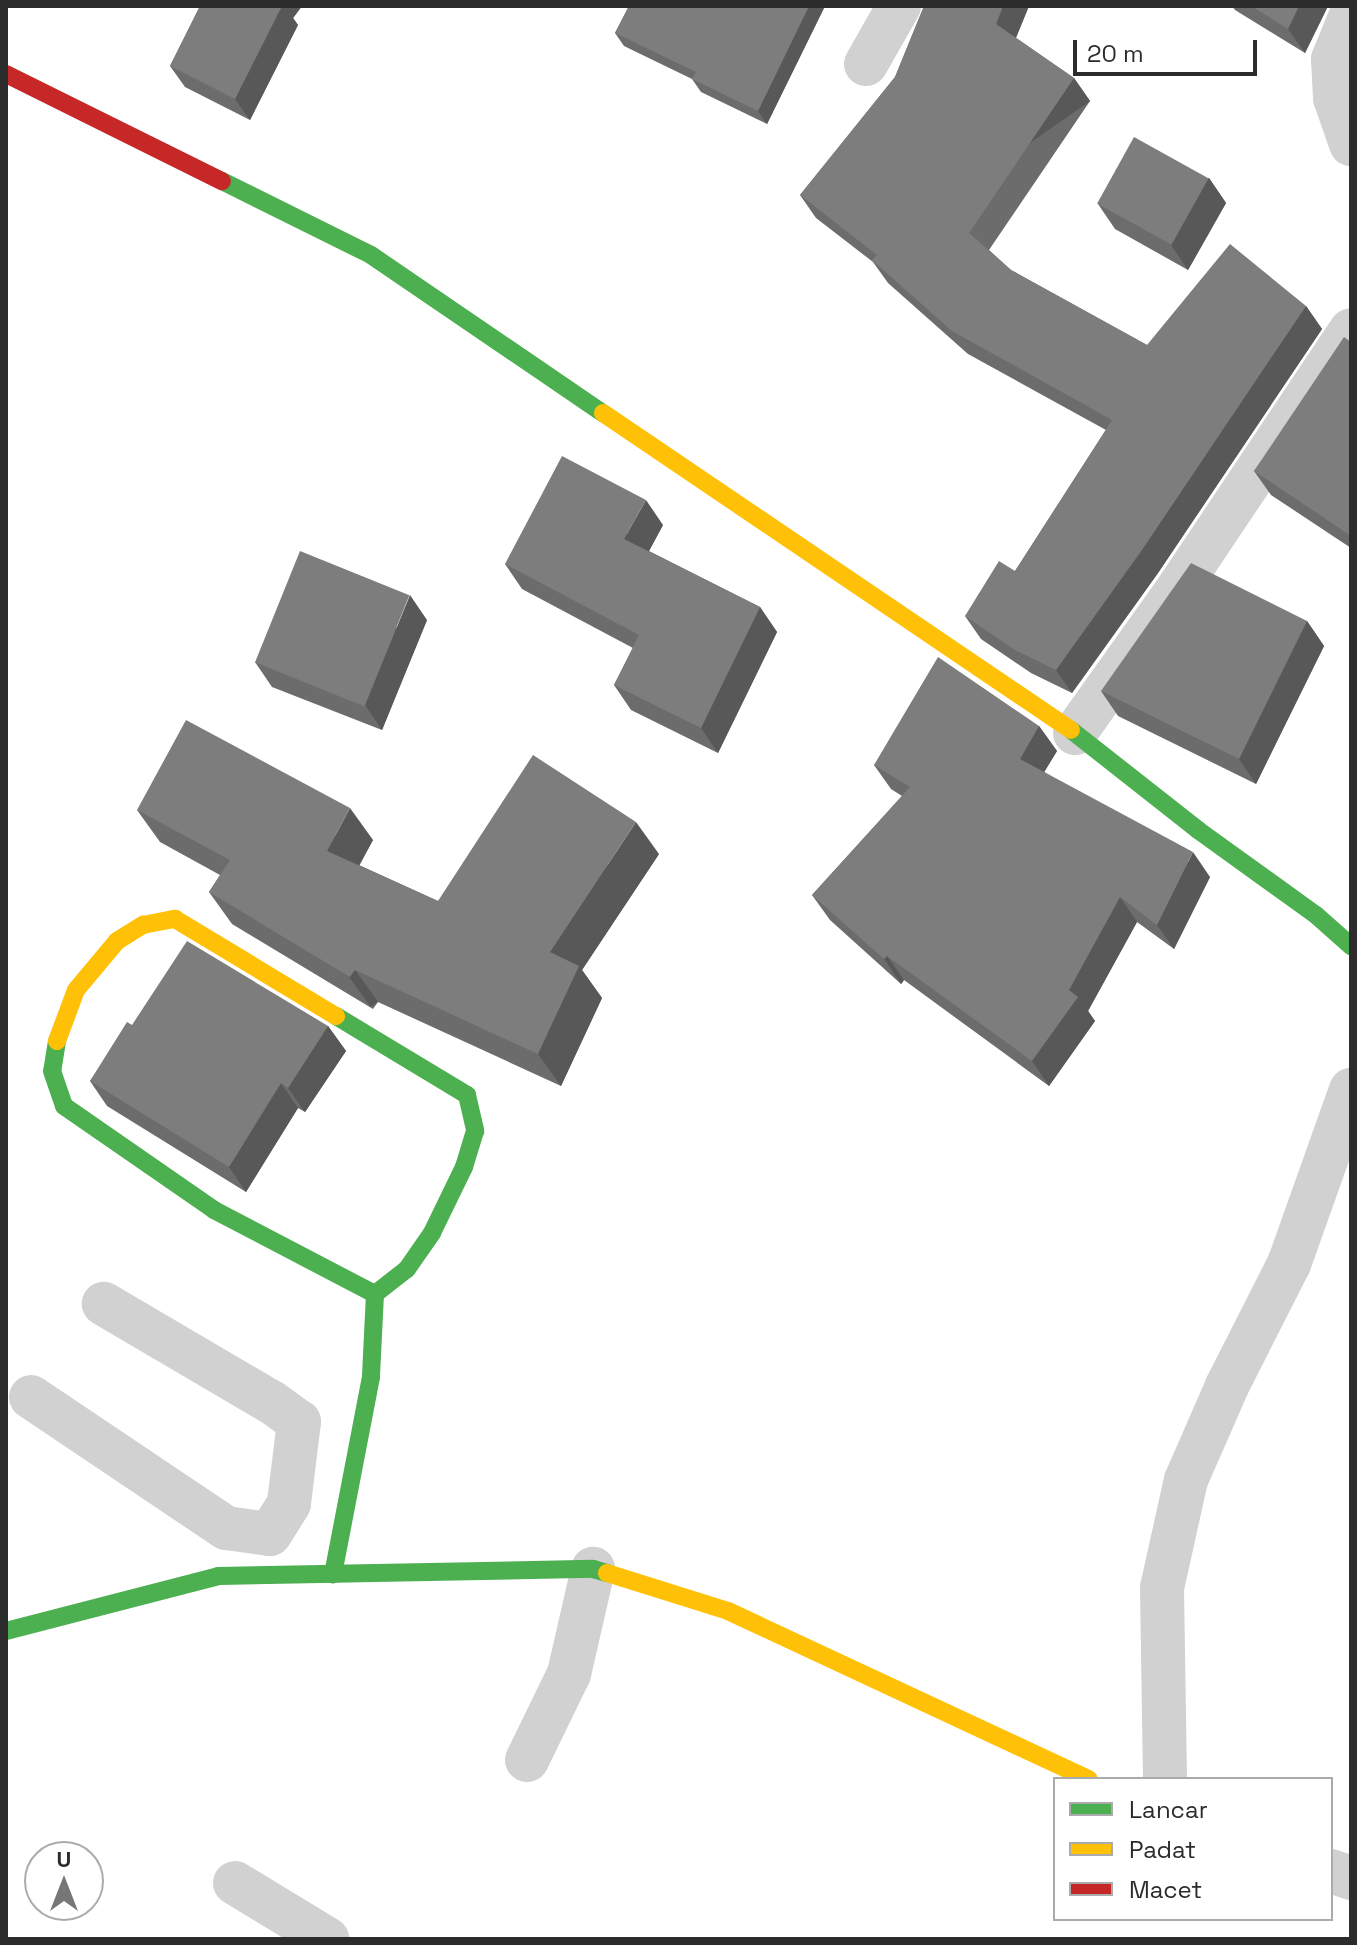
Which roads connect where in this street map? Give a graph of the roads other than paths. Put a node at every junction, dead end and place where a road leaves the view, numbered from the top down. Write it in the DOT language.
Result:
graph roads {
  1 [pos="899,6"];
  2 [pos="1351,15"];
  3 [pos="866,64"];
  4 [pos="6,74"];
  5 [pos="1351,144"];
  6 [pos="1351,330"];
  7 [pos="1075,733"];
  8 [pos="1351,946"];
  9 [pos="1351,1090"];
  10 [pos="375,1294"];
  11 [pos="104,1304"];
  12 [pos="31,1397"];
  13 [pos="275,1554"];
  14 [pos="593,1569"];
  15 [pos="333,1574"];
  16 [pos="6,1631"];
  17 [pos="527,1760"];
  18 [pos="1085,1777"];
  19 [pos="1165,1777"];
  20 [pos="235,1883"];
  21 [pos="327,1939"];
  1 -- 3 [label="street"];
  2 -- 5 [label="street"];
  4 -- 7 [label="street"];
  6 -- 7 [label="street"];
  7 -- 8 [label="street"];
  9 -- 19 [label="street"];
  10 -- 10 [label="street"];
  10 -- 15 [label="street"];
  11 -- 13 [label="street"];
  12 -- 13 [label="street"];
  13 -- 15 [label="street"];
  13 -- 16 [label="street"];
  14 -- 15 [label="street"];
  14 -- 17 [label="street"];
  14 -- 18 [label="street"];
  20 -- 21 [label="street"];
}
